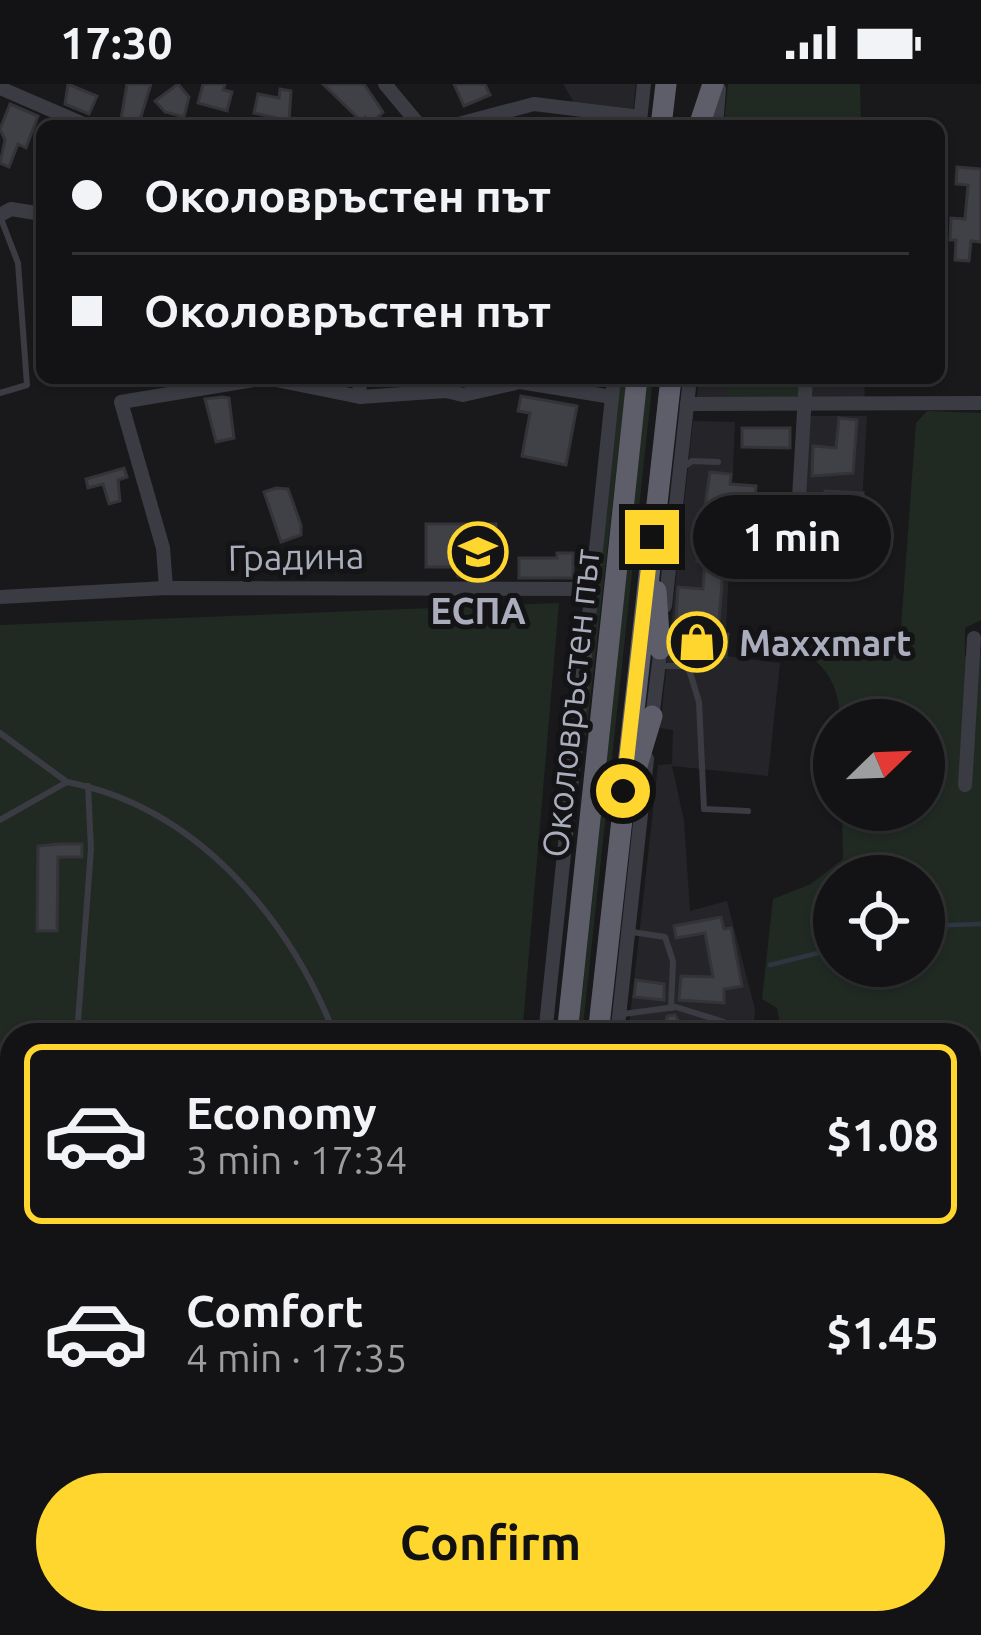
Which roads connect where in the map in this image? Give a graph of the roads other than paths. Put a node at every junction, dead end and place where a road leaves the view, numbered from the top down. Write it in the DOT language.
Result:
graph roads {
  1 [pos="385,84"];
  2 [pos="644,84"];
  3 [pos="665,84"];
  4 [pos="701,84"];
  5 [pos="716,84"];
  6 [pos="0,88"];
  7 [pos="74,120"];
  8 [pos="415,120"];
  9 [pos="474,120"];
  10 [pos="629,120"];
  11 [pos="647,120"];
  12 [pos="648,120"];
  13 [pos="698,120"];
  14 [pos="701,120"];
  15 [pos="716,120"];
  16 [pos="36,213"];
  17 [pos="0,216"];
  18 [pos="201,384"];
  19 [pos="296,384"];
  20 [pos="359,384"];
  21 [pos="490,384"];
  22 [pos="527,384"];
  23 [pos="614,384"];
  24 [pos="636,384"];
  25 [pos="670,384"];
  26 [pos="689,384"];
  27 [pos="806,384"];
  28 [pos="0,393"];
  29 [pos="360,397"];
  30 [pos="613,397"];
  31 [pos="981,403"];
  32 [pos="687,404"];
  33 [pos="808,404"];
  34 [pos="718,462"];
  35 [pos="680,471"];
  36 [pos="652,537"];
  37 [pos="796,549"];
  38 [pos="166,588"];
  39 [pos="592,589"];
  40 [pos="0,597"];
  41 [pos="978,636"];
  42 [pos="958,647"];
  43 [pos="659,657"];
  44 [pos="652,716"];
  45 [pos="0,734"];
  46 [pos="67,782"];
  47 [pos="964,785"];
  48 [pos="88,786"];
  49 [pos="748,811"];
  50 [pos="0,820"];
  51 [pos="619,827"];
  52 [pos="628,932"];
  53 [pos="671,1008"];
  54 [pos="619,1014"];
  55 [pos="78,1023"];
  56 [pos="330,1023"];
  57 [pos="546,1023"];
  58 [pos="568,1023"];
  59 [pos="599,1023"];
  60 [pos="618,1023"];
  61 [pos="724,1023"];
  1 -- 8 [label="street"];
  2 -- 11 [label="street"];
  3 -- 12 [label="highway"];
  4 -- 13 [label="highway"];
  5 -- 14 [label="highway"];
  5 -- 15 [label="street"];
  6 -- 7 [label="street"];
  9 -- 10 [label="street"];
  16 -- 17 [label="street"];
  17 -- 28 [label="lane"];
  18 -- 38 [label="street"];
  19 -- 29 [label="street"];
  20 -- 29 [label="street"];
  21 -- 29 [label="street"];
  22 -- 30 [label="street"];
  23 -- 30 [label="street"];
  24 -- 58 [label="highway, Околовръстен път"];
  25 -- 36 [label="highway, Околовръстен път"];
  26 -- 32 [label="street"];
  27 -- 33 [label="street"];
  30 -- 39 [label="street"];
  31 -- 33 [label="street"];
  32 -- 33 [label="street"];
  32 -- 35 [label="street"];
  33 -- 37 [label="street"];
  34 -- 35 [label="lane"];
  35 -- 43 [label="street"];
  36 -- 43 [label="highway"];
  36 -- 51 [label="highway, Околовръстен път"];
  38 -- 39 [label="street, Градина"];
  38 -- 40 [label="street, Градина"];
  39 -- 57 [label="street"];
  41 -- 42 [label="street"];
  41 -- 47 [label="street"];
  43 -- 44 [label="street"];
  43 -- 49 [label="lane"];
  44 -- 51 [label="highway"];
  44 -- 52 [label="street"];
  45 -- 46 [label="lane"];
  46 -- 48 [label="lane"];
  46 -- 50 [label="lane"];
  48 -- 55 [label="lane"];
  48 -- 56 [label="lane"];
  51 -- 59 [label="highway, Околовръстен път"];
  52 -- 53 [label="lane"];
  52 -- 54 [label="street"];
  53 -- 54 [label="lane"];
  53 -- 61 [label="lane"];
  54 -- 60 [label="street"];
}
